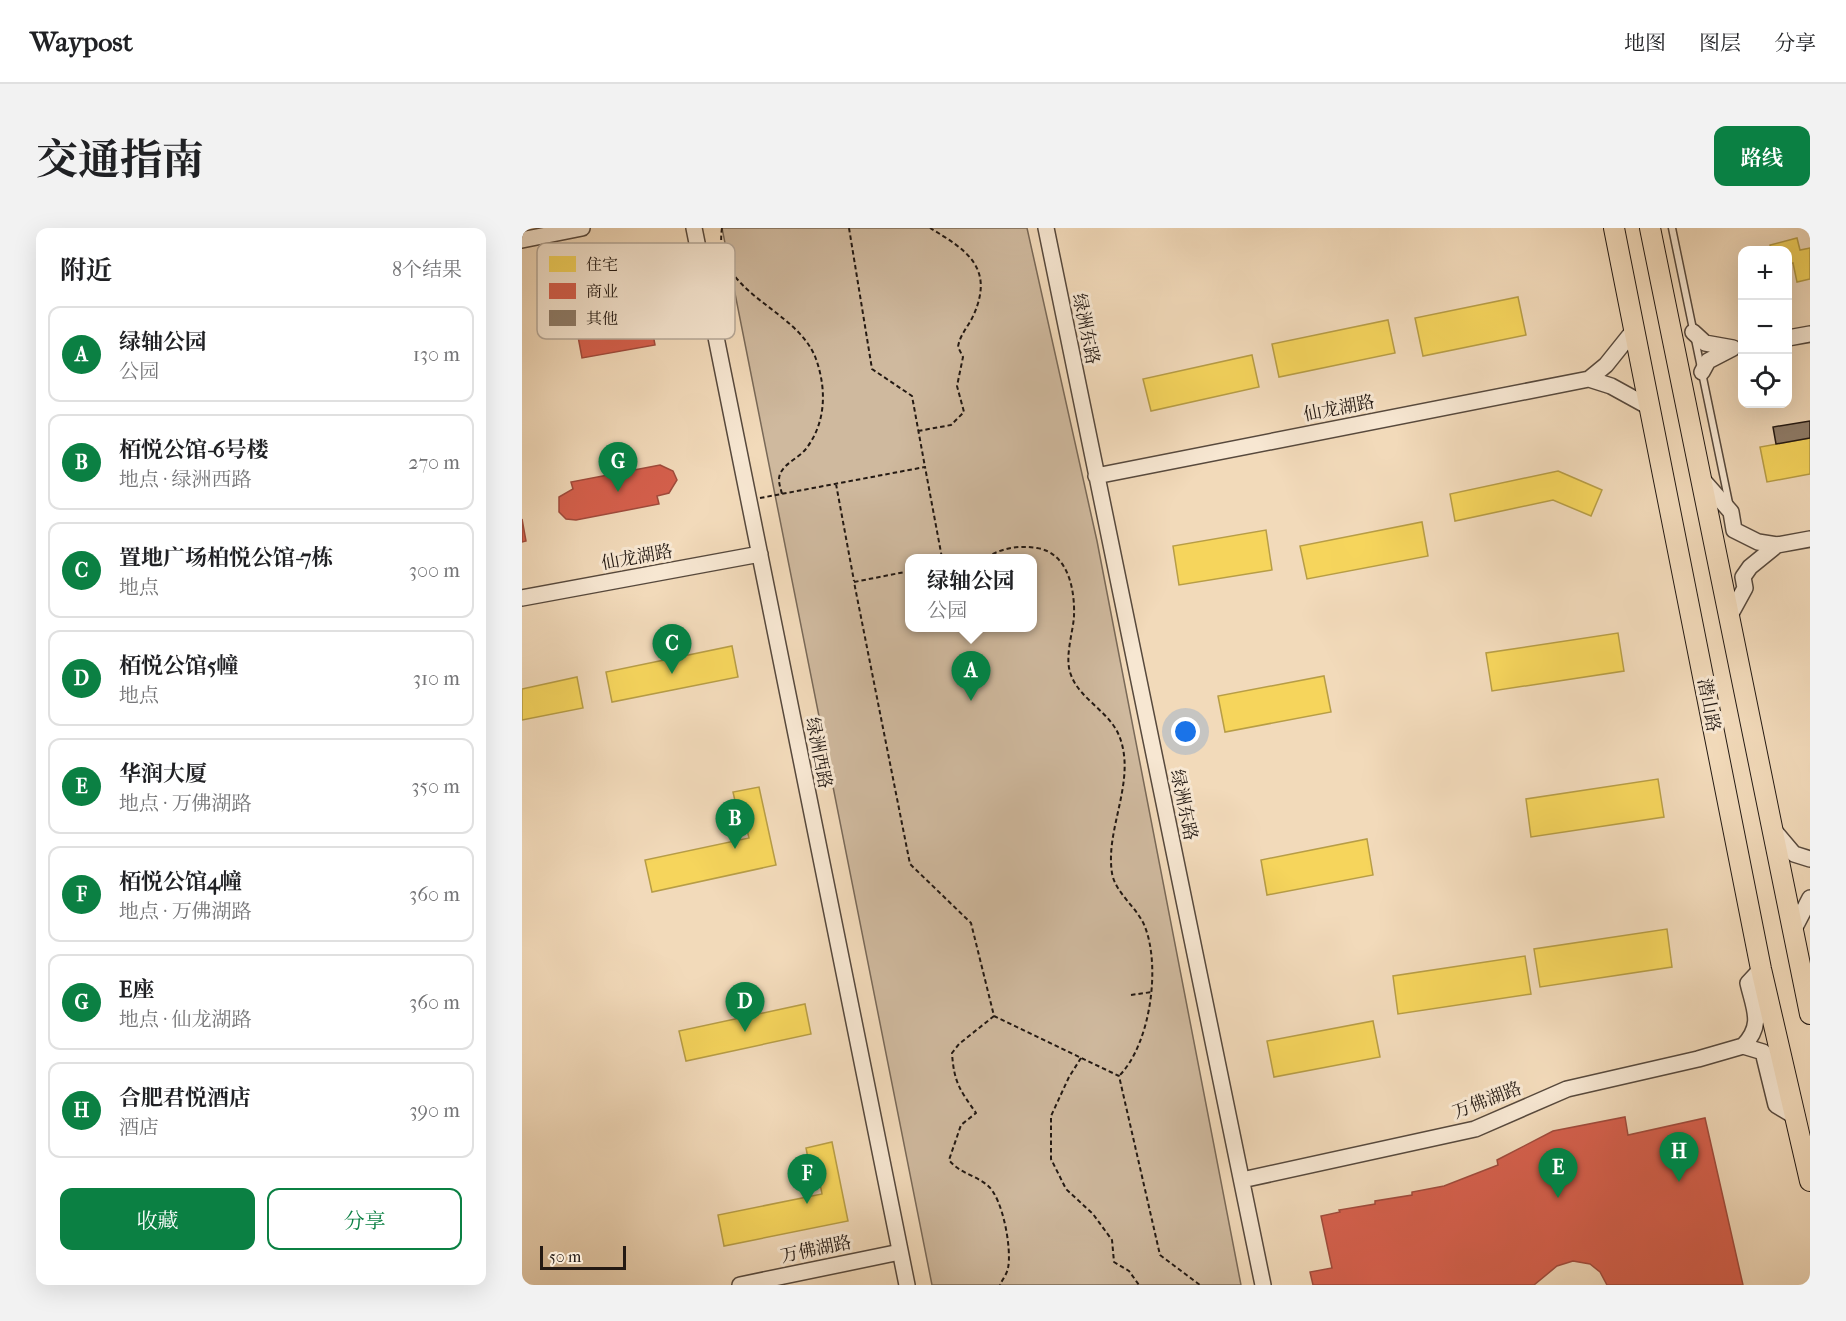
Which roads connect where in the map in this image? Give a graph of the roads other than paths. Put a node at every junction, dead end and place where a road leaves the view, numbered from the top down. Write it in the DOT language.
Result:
graph roads {
  1 [pos="582,228"];
  2 [pos="694,228"];
  3 [pos="1046,228"];
  4 [pos="1614,228"];
  5 [pos="1650,228"];
  6 [pos="1672,228"];
  7 [pos="522,240"];
  8 [pos="697,243"];
  9 [pos="1634,330"];
  10 [pos="1694,332"];
  11 [pos="1810,334"];
  12 [pos="1792,337"];
  13 [pos="716,339"];
  14 [pos="1738,347"];
  15 [pos="1702,372"];
  16 [pos="1589,379"];
  17 [pos="1651,408"];
  18 [pos="1096,476"];
  19 [pos="1700,477"];
  20 [pos="1731,512"];
  21 [pos="1810,539"];
  22 [pos="1777,545"];
  23 [pos="760,554"];
  24 [pos="522,598"];
  25 [pos="1728,619"];
  26 [pos="1772,827"];
  27 [pos="1810,860"];
  28 [pos="1810,898"];
  29 [pos="1793,931"];
  30 [pos="1761,969"];
  31 [pos="1809,1008"];
  32 [pos="1743,1046"];
  33 [pos="1796,1117"];
  34 [pos="1242,1180"];
  35 [pos="1810,1181"];
  36 [pos="900,1252"];
  37 [pos="740,1285"];
  38 [pos="907,1285"];
  39 [pos="1263,1285"];
  1 -- 7 [label="street"];
  2 -- 8 [label="street, 绿洲西路"];
  3 -- 18 [label="street, 绿洲东路"];
  4 -- 9 [label="main road, 潜山路"];
  5 -- 19 [label="main road, 潜山路"];
  6 -- 10 [label="lane"];
  9 -- 16 [label="street"];
  9 -- 17 [label="main road, 潜山路"];
  10 -- 14 [label="street"];
  10 -- 15 [label="lane"];
  11 -- 12 [label="street"];
  13 -- 23 [label="street, 绿洲西路"];
  14 -- 15 [label="street"];
  15 -- 20 [label="lane"];
  16 -- 17 [label="street"];
  16 -- 18 [label="street, 仙龙湖路"];
  17 -- 30 [label="main road, 潜山路"];
  18 -- 34 [label="street, 绿洲东路"];
  19 -- 20 [label="street"];
  19 -- 25 [label="main road, 潜山路"];
  20 -- 22 [label="street"];
  21 -- 22 [label="street"];
  22 -- 25 [label="street"];
  23 -- 24 [label="street, 仙龙湖路"];
  23 -- 36 [label="street, 绿洲西路"];
  25 -- 26 [label="main road, 潜山路"];
  26 -- 27 [label="street"];
  26 -- 29 [label="main road, 潜山路"];
  28 -- 29 [label="street"];
  29 -- 31 [label="main road, 潜山路"];
  30 -- 32 [label="street"];
  30 -- 33 [label="main road, 潜山路"];
  32 -- 33 [label="street"];
  32 -- 34 [label="street, 万佛湖路"];
  33 -- 35 [label="main road, 潜山路"];
  34 -- 39 [label="street, 绿洲东路"];
  36 -- 37 [label="street, 万佛湖路"];
  36 -- 38 [label="street, 绿洲西路"];
}
